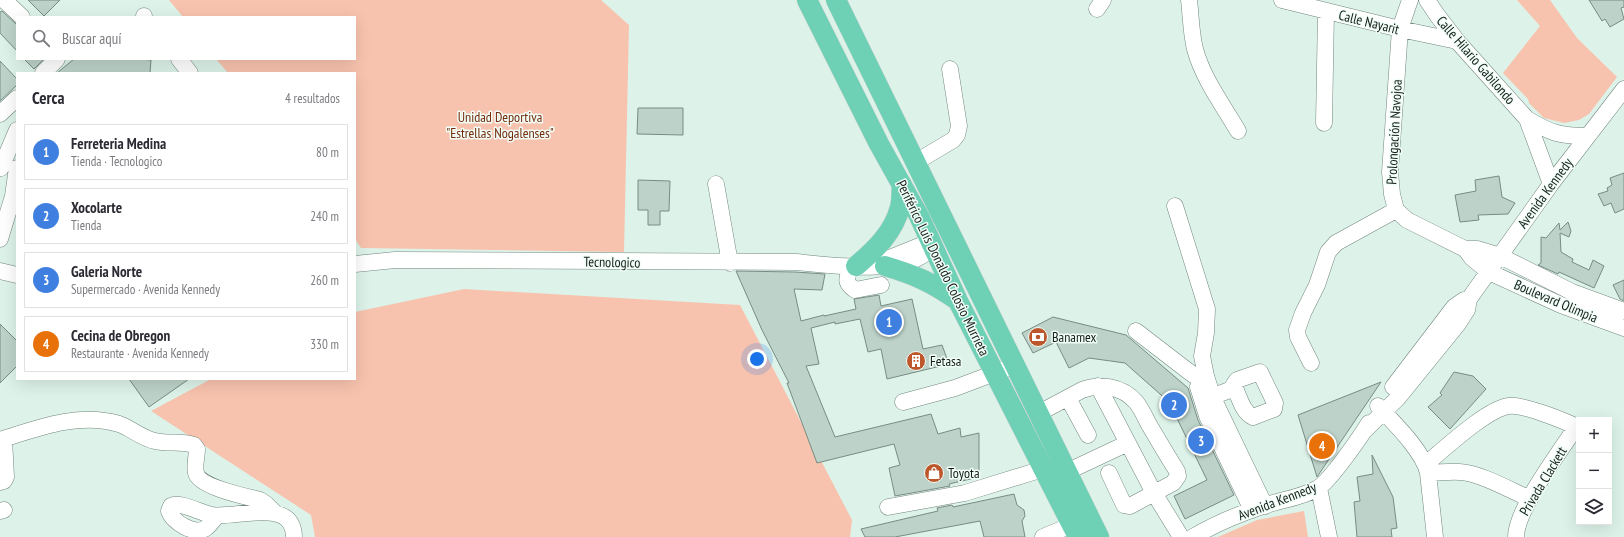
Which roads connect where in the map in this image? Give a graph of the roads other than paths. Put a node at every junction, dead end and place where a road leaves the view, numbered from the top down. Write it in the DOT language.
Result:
graph roads {
  1 [pos="807,0"];
  2 [pos="836,0"];
  3 [pos="1189,0"];
  4 [pos="1282,0"];
  5 [pos="1410,0"];
  6 [pos="1428,0"];
  7 [pos="3,2"];
  8 [pos="1326,11"];
  9 [pos="21,16"];
  10 [pos="1400,29"];
  11 [pos="1457,41"];
  12 [pos="56,60"];
  13 [pos="180,60"];
  14 [pos="950,69"];
  15 [pos="44,72"];
  16 [pos="189,72"];
  17 [pos="1624,89"];
  18 [pos="16,99"];
  19 [pos="0,114"];
  20 [pos="1527,119"];
  21 [pos="1324,124"];
  22 [pos="1238,131"];
  23 [pos="16,135"];
  24 [pos="1587,136"];
  25 [pos="916,162"];
  26 [pos="16,169"];
  27 [pos="925,180"];
  28 [pos="6,182"];
  29 [pos="716,184"];
  30 [pos="1551,184"];
  31 [pos="902,185"];
  32 [pos="1174,206"];
  33 [pos="1396,210"];
  34 [pos="0,239"];
  35 [pos="932,246"];
  36 [pos="1465,249"];
  37 [pos="1500,256"];
  38 [pos="730,263"];
  39 [pos="356,264"];
  40 [pos="865,266"];
  41 [pos="0,271"];
  42 [pos="1489,272"];
  43 [pos="16,275"];
  44 [pos="881,285"];
  45 [pos="958,301"];
  46 [pos="982,301"];
  47 [pos="1624,311"];
  48 [pos="1624,328"];
  49 [pos="1136,331"];
  50 [pos="1311,363"];
  51 [pos="1016,365"];
  52 [pos="994,373"];
  53 [pos="1200,376"];
  54 [pos="1098,386"];
  55 [pos="1235,388"];
  56 [pos="1068,398"];
  57 [pos="1208,399"];
  58 [pos="903,402"];
  59 [pos="1381,410"];
  60 [pos="1039,413"];
  61 [pos="1576,426"];
  62 [pos="1576,430"];
  63 [pos="1088,435"];
  64 [pos="2,439"];
  65 [pos="1128,443"];
  66 [pos="1427,468"];
  67 [pos="1067,471"];
  68 [pos="1109,473"];
  69 [pos="1046,475"];
  70 [pos="0,482"];
  71 [pos="1319,488"];
  72 [pos="1154,493"];
  73 [pos="1530,499"];
  74 [pos="888,507"];
  75 [pos="1258,508"];
  76 [pos="275,513"];
  77 [pos="217,516"];
  78 [pos="1075,531"];
  79 [pos="294,537"];
  80 [pos="1043,537"];
  81 [pos="1099,537"];
  82 [pos="1181,537"];
  83 [pos="1193,537"];
  84 [pos="1329,537"];
  85 [pos="1435,537"];
  86 [pos="1516,537"];
  1 -- 31 [label="main road, Periférico Luis Donaldo Colosio Murrieta"];
  2 -- 25 [label="main road, Periférico Luis Donaldo Colosio Murrieta"];
  3 -- 22 [label="street"];
  4 -- 8 [label="street, Calle Nayarit"];
  5 -- 10 [label="street, Prolongación Navojoa"];
  6 -- 11 [label="street, Calle Hilario Gabilondo"];
  7 -- 9 [label="street"];
  8 -- 10 [label="street, Calle Nayarit"];
  8 -- 21 [label="street"];
  10 -- 11 [label="street, Calle Nayarit"];
  10 -- 33 [label="street, Prolongación Navojoa"];
  11 -- 20 [label="street, Calle Hilario Gabilondo"];
  12 -- 15 [label="street"];
  13 -- 16 [label="street"];
  14 -- 25 [label="street"];
  17 -- 24 [label="street, Avenida Kennedy"];
  18 -- 19 [label="street"];
  20 -- 24 [label="street, Calle Hilario Gabilondo"];
  20 -- 30 [label="street, Calle Hilario Gabilondo"];
  23 -- 28 [label="street"];
  24 -- 30 [label="street, Avenida Kennedy"];
  25 -- 27 [label="main road, Periférico Luis Donaldo Colosio Murrieta"];
  26 -- 28 [label="street"];
  27 -- 35 [label="main road"];
  27 -- 46 [label="main road, Periférico Luis Donaldo Colosio Murrieta"];
  28 -- 34 [label="street"];
  29 -- 38 [label="street"];
  30 -- 37 [label="street, Avenida Kennedy"];
  31 -- 35 [label="main road, Periférico Luis Donaldo Colosio Murrieta"];
  31 -- 40 [label="main road"];
  32 -- 53 [label="street"];
  33 -- 36 [label="street"];
  33 -- 50 [label="street"];
  35 -- 40 [label="street, Tecnologico"];
  35 -- 45 [label="main road, Periférico Luis Donaldo Colosio Murrieta"];
  35 -- 46 [label="main road"];
  36 -- 37 [label="street, Boulevard Olimpia"];
  36 -- 42 [label="street, Boulevard Olimpia"];
  37 -- 42 [label="street, Avenida Kennedy"];
  37 -- 47 [label="street, Boulevard Olimpia"];
  38 -- 39 [label="street, Tecnologico"];
  38 -- 40 [label="street, Tecnologico"];
  40 -- 44 [label="street"];
  40 -- 45 [label="main road"];
  41 -- 43 [label="street"];
  42 -- 48 [label="street, Boulevard Olimpia"];
  42 -- 59 [label="street, Avenida Kennedy"];
  45 -- 52 [label="main road, Periférico Luis Donaldo Colosio Murrieta"];
  46 -- 51 [label="main road, Periférico Luis Donaldo Colosio Murrieta"];
  49 -- 53 [label="street"];
  51 -- 52 [label="street"];
  51 -- 60 [label="main road, Periférico Luis Donaldo Colosio Murrieta"];
  52 -- 58 [label="street"];
  52 -- 69 [label="main road, Periférico Luis Donaldo Colosio Murrieta"];
  53 -- 57 [label="street"];
  54 -- 56 [label="street"];
  54 -- 65 [label="street"];
  54 -- 72 [label="street"];
  55 -- 57 [label="street"];
  56 -- 60 [label="street"];
  56 -- 63 [label="street"];
  57 -- 75 [label="street"];
  59 -- 66 [label="street"];
  59 -- 71 [label="street, Avenida Kennedy"];
  60 -- 67 [label="main road, Periférico Luis Donaldo Colosio Murrieta"];
  61 -- 66 [label="street"];
  62 -- 73 [label="street, Privada Clackett"];
  64 -- 70 [label="street"];
  64 -- 76 [label="street"];
  65 -- 67 [label="street"];
  65 -- 72 [label="street"];
  66 -- 73 [label="street"];
  66 -- 85 [label="street"];
  67 -- 69 [label="street"];
  67 -- 81 [label="main road, Periférico Luis Donaldo Colosio Murrieta"];
  68 -- 72 [label="street"];
  69 -- 74 [label="street"];
  69 -- 78 [label="main road, Periférico Luis Donaldo Colosio Murrieta"];
  71 -- 75 [label="street, Avenida Kennedy"];
  71 -- 84 [label="street"];
  72 -- 82 [label="street"];
  73 -- 86 [label="street, Privada Clackett"];
  75 -- 83 [label="street, Avenida Kennedy"];
  76 -- 77 [label="street"];
  76 -- 79 [label="street"];
  78 -- 80 [label="street"];
}
